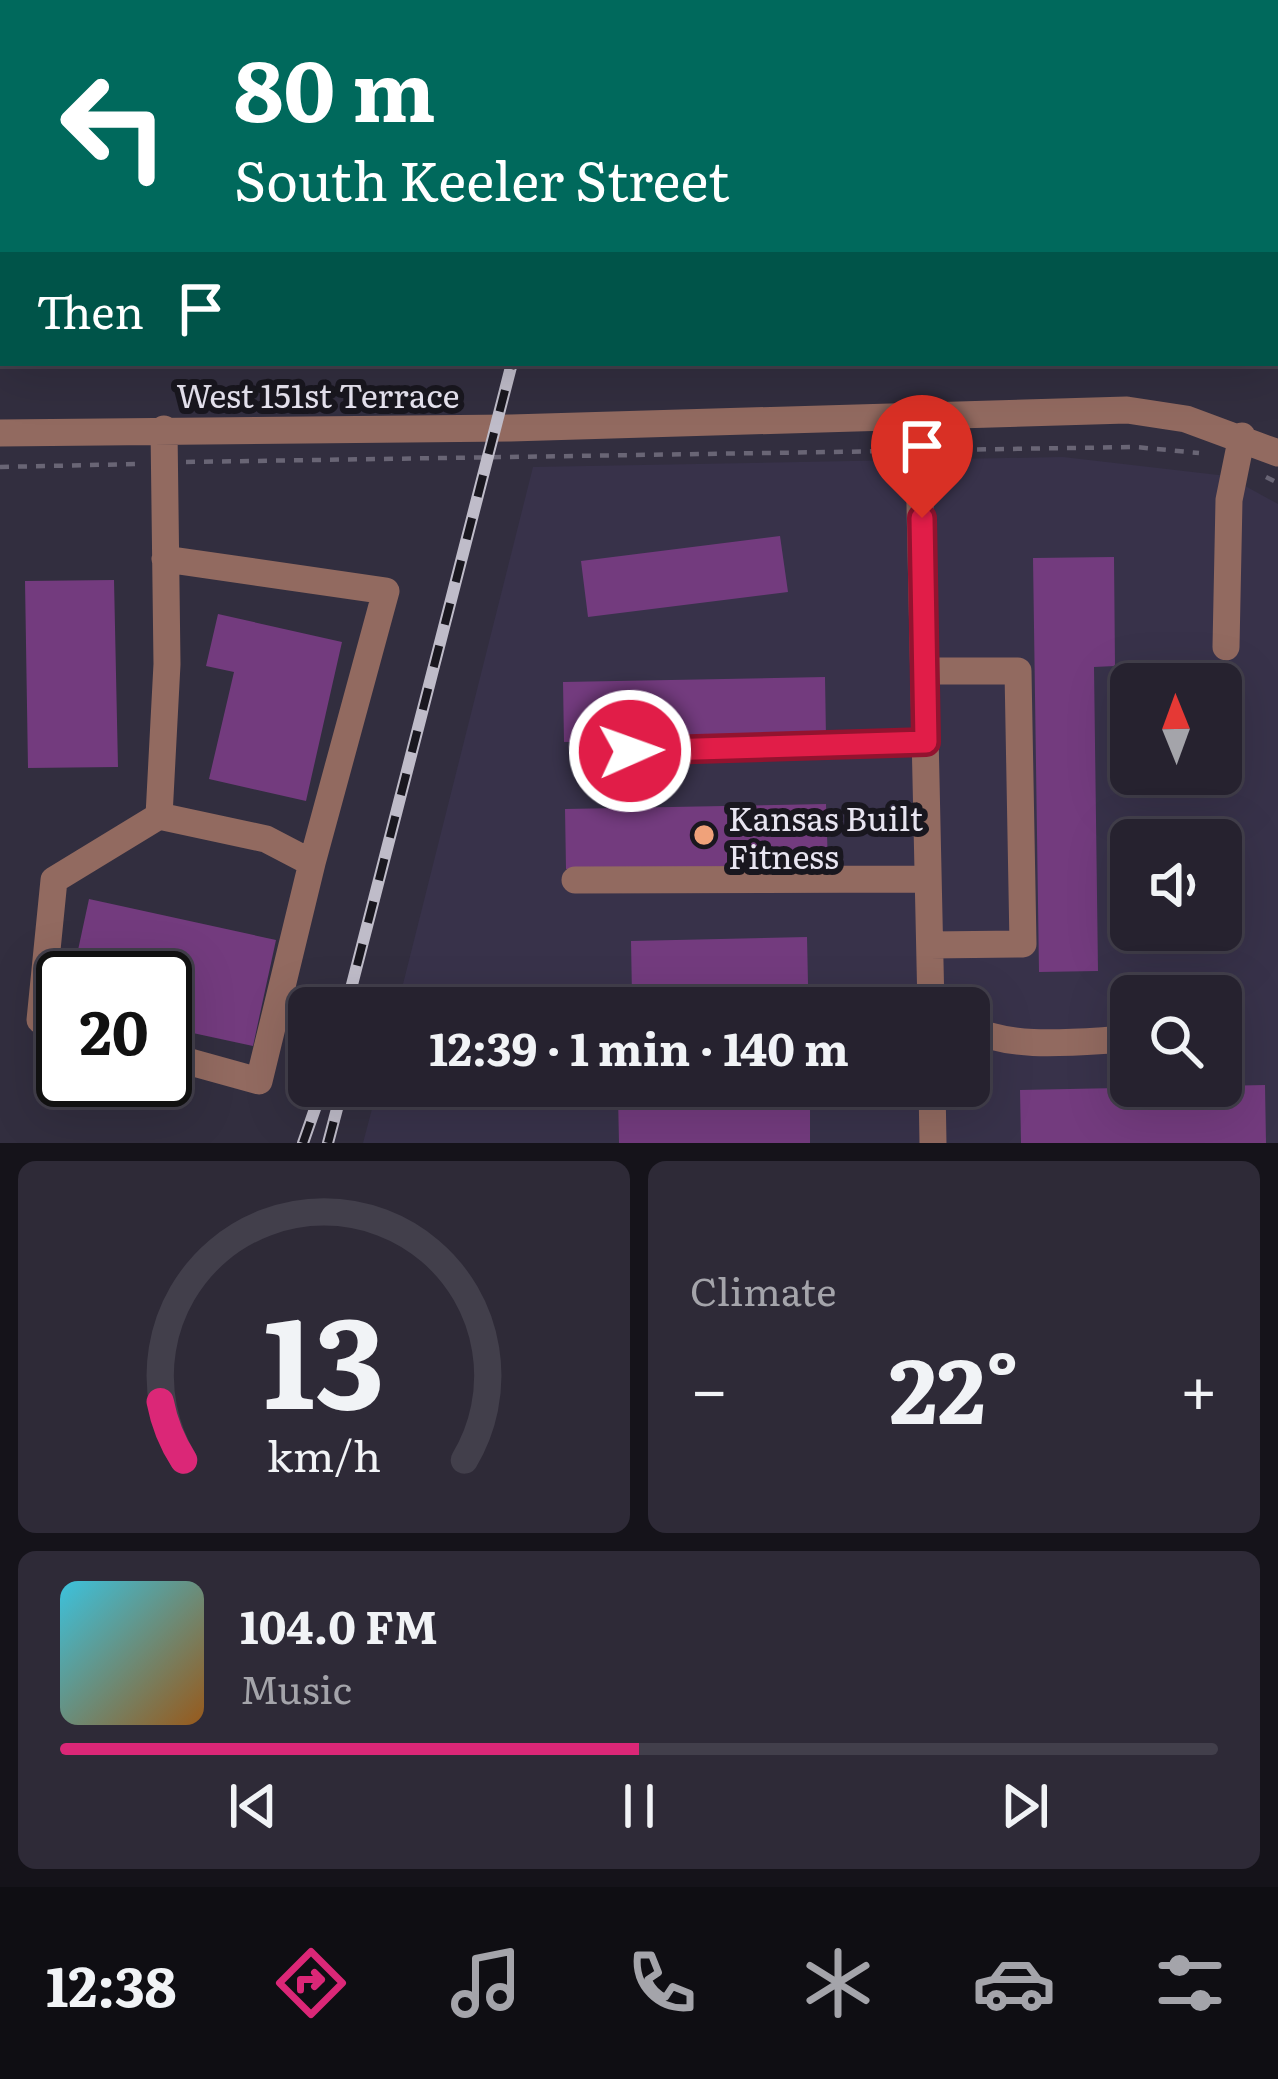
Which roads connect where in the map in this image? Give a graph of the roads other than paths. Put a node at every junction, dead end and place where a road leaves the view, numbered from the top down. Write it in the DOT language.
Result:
graph roads {
  1 [pos="918,414"];
  2 [pos="164,429"];
  3 [pos="0,433"];
  4 [pos="1242,436"];
  5 [pos="1278,453"];
  6 [pos="165,559"];
  7 [pos="1226,647"];
  8 [pos="926,671"];
  9 [pos="926,742"];
  10 [pos="584,752"];
  11 [pos="159,816"];
  12 [pos="312,863"];
  13 [pos="928,879"];
  14 [pos="575,880"];
  15 [pos="930,945"];
  16 [pos="47,951"];
  17 [pos="931,987"];
  18 [pos="990,1036"];
  19 [pos="1110,1040"];
  20 [pos="192,1062"];
  21 [pos="932,1107"];
  22 [pos="932,1143"];
  1 -- 2 [label="street, West 151st Terrace"];
  1 -- 4 [label="street, West 151st Terrace"];
  1 -- 8 [label="street"];
  2 -- 3 [label="street, West 151st Terrace"];
  2 -- 6 [label="street"];
  4 -- 5 [label="street, West 151st Terrace"];
  4 -- 7 [label="street"];
  6 -- 11 [label="street"];
  6 -- 12 [label="street"];
  8 -- 9 [label="street"];
  8 -- 15 [label="street"];
  9 -- 10 [label="street"];
  9 -- 13 [label="street"];
  11 -- 12 [label="street"];
  11 -- 16 [label="street"];
  12 -- 20 [label="street"];
  13 -- 14 [label="street"];
  13 -- 15 [label="street"];
  15 -- 17 [label="street"];
  18 -- 19 [label="street"];
  21 -- 22 [label="street"];
}
